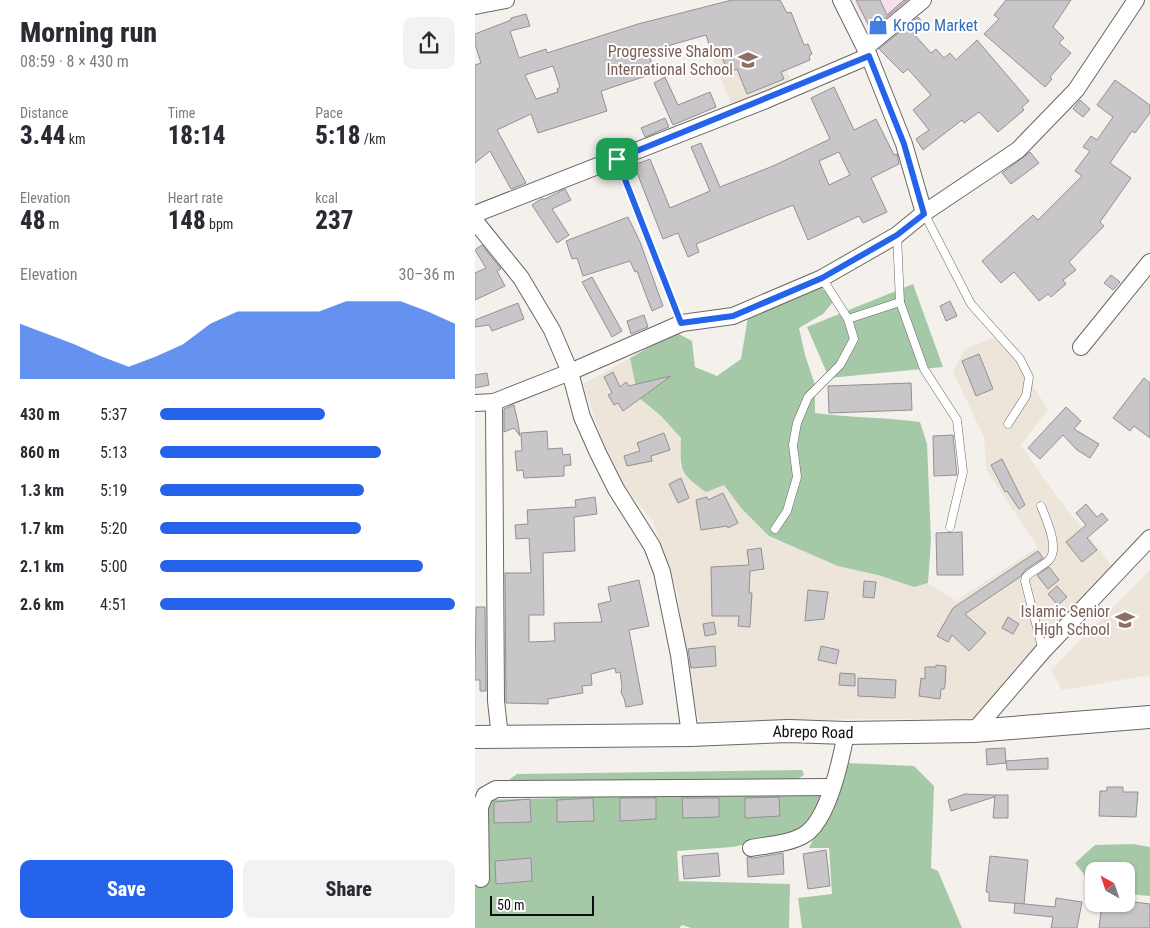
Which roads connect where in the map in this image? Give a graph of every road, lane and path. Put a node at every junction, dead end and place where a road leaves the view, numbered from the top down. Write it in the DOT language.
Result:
graph roads {
  1 [pos="506,0"];
  2 [pos="841,0"];
  3 [pos="923,0"];
  4 [pos="1136,0"];
  5 [pos="475,6"];
  6 [pos="867,52"];
  7 [pos="617,159"];
  8 [pos="475,214"];
  9 [pos="924,214"];
  10 [pos="475,221"];
  11 [pos="897,235"];
  12 [pos="1150,262"];
  13 [pos="822,278"];
  14 [pos="900,302"];
  15 [pos="848,319"];
  16 [pos="681,323"];
  17 [pos="1081,347"];
  18 [pos="571,372"];
  19 [pos="494,402"];
  20 [pos="475,403"];
  21 [pos="1008,424"];
  22 [pos="1041,506"];
  23 [pos="950,526"];
  24 [pos="775,529"];
  25 [pos="1150,538"];
  26 [pos="1043,650"];
  27 [pos="1150,717"];
  28 [pos="974,731"];
  29 [pos="846,733"];
  30 [pos="690,735"];
  31 [pos="475,737"];
  32 [pos="500,737"];
  33 [pos="832,787"];
  34 [pos="751,848"];
  35 [pos="481,879"];
  1 -- 5 [label="street"];
  2 -- 6 [label="street"];
  3 -- 6 [label="street"];
  4 -- 9 [label="street"];
  6 -- 7 [label="street"];
  6 -- 9 [label="street"];
  7 -- 8 [label="street"];
  7 -- 16 [label="path"];
  9 -- 11 [label="street"];
  9 -- 21 [label="lane"];
  10 -- 18 [label="street"];
  11 -- 13 [label="street"];
  11 -- 14 [label="lane"];
  12 -- 17 [label="street"];
  13 -- 15 [label="lane"];
  13 -- 16 [label="street"];
  14 -- 15 [label="lane"];
  14 -- 23 [label="lane"];
  15 -- 24 [label="lane"];
  16 -- 18 [label="street"];
  18 -- 19 [label="street"];
  18 -- 30 [label="street"];
  19 -- 20 [label="street"];
  19 -- 32 [label="street"];
  22 -- 26 [label="lane"];
  25 -- 26 [label="street"];
  26 -- 28 [label="street"];
  27 -- 28 [label="main road, Abrepo Road"];
  28 -- 29 [label="main road, Abrepo Road"];
  29 -- 30 [label="main road, Abrepo Road"];
  29 -- 33 [label="street"];
  30 -- 32 [label="main road, Abrepo Road"];
  31 -- 32 [label="main road, Abrepo Road"];
  33 -- 34 [label="street"];
  33 -- 35 [label="street"];
}
